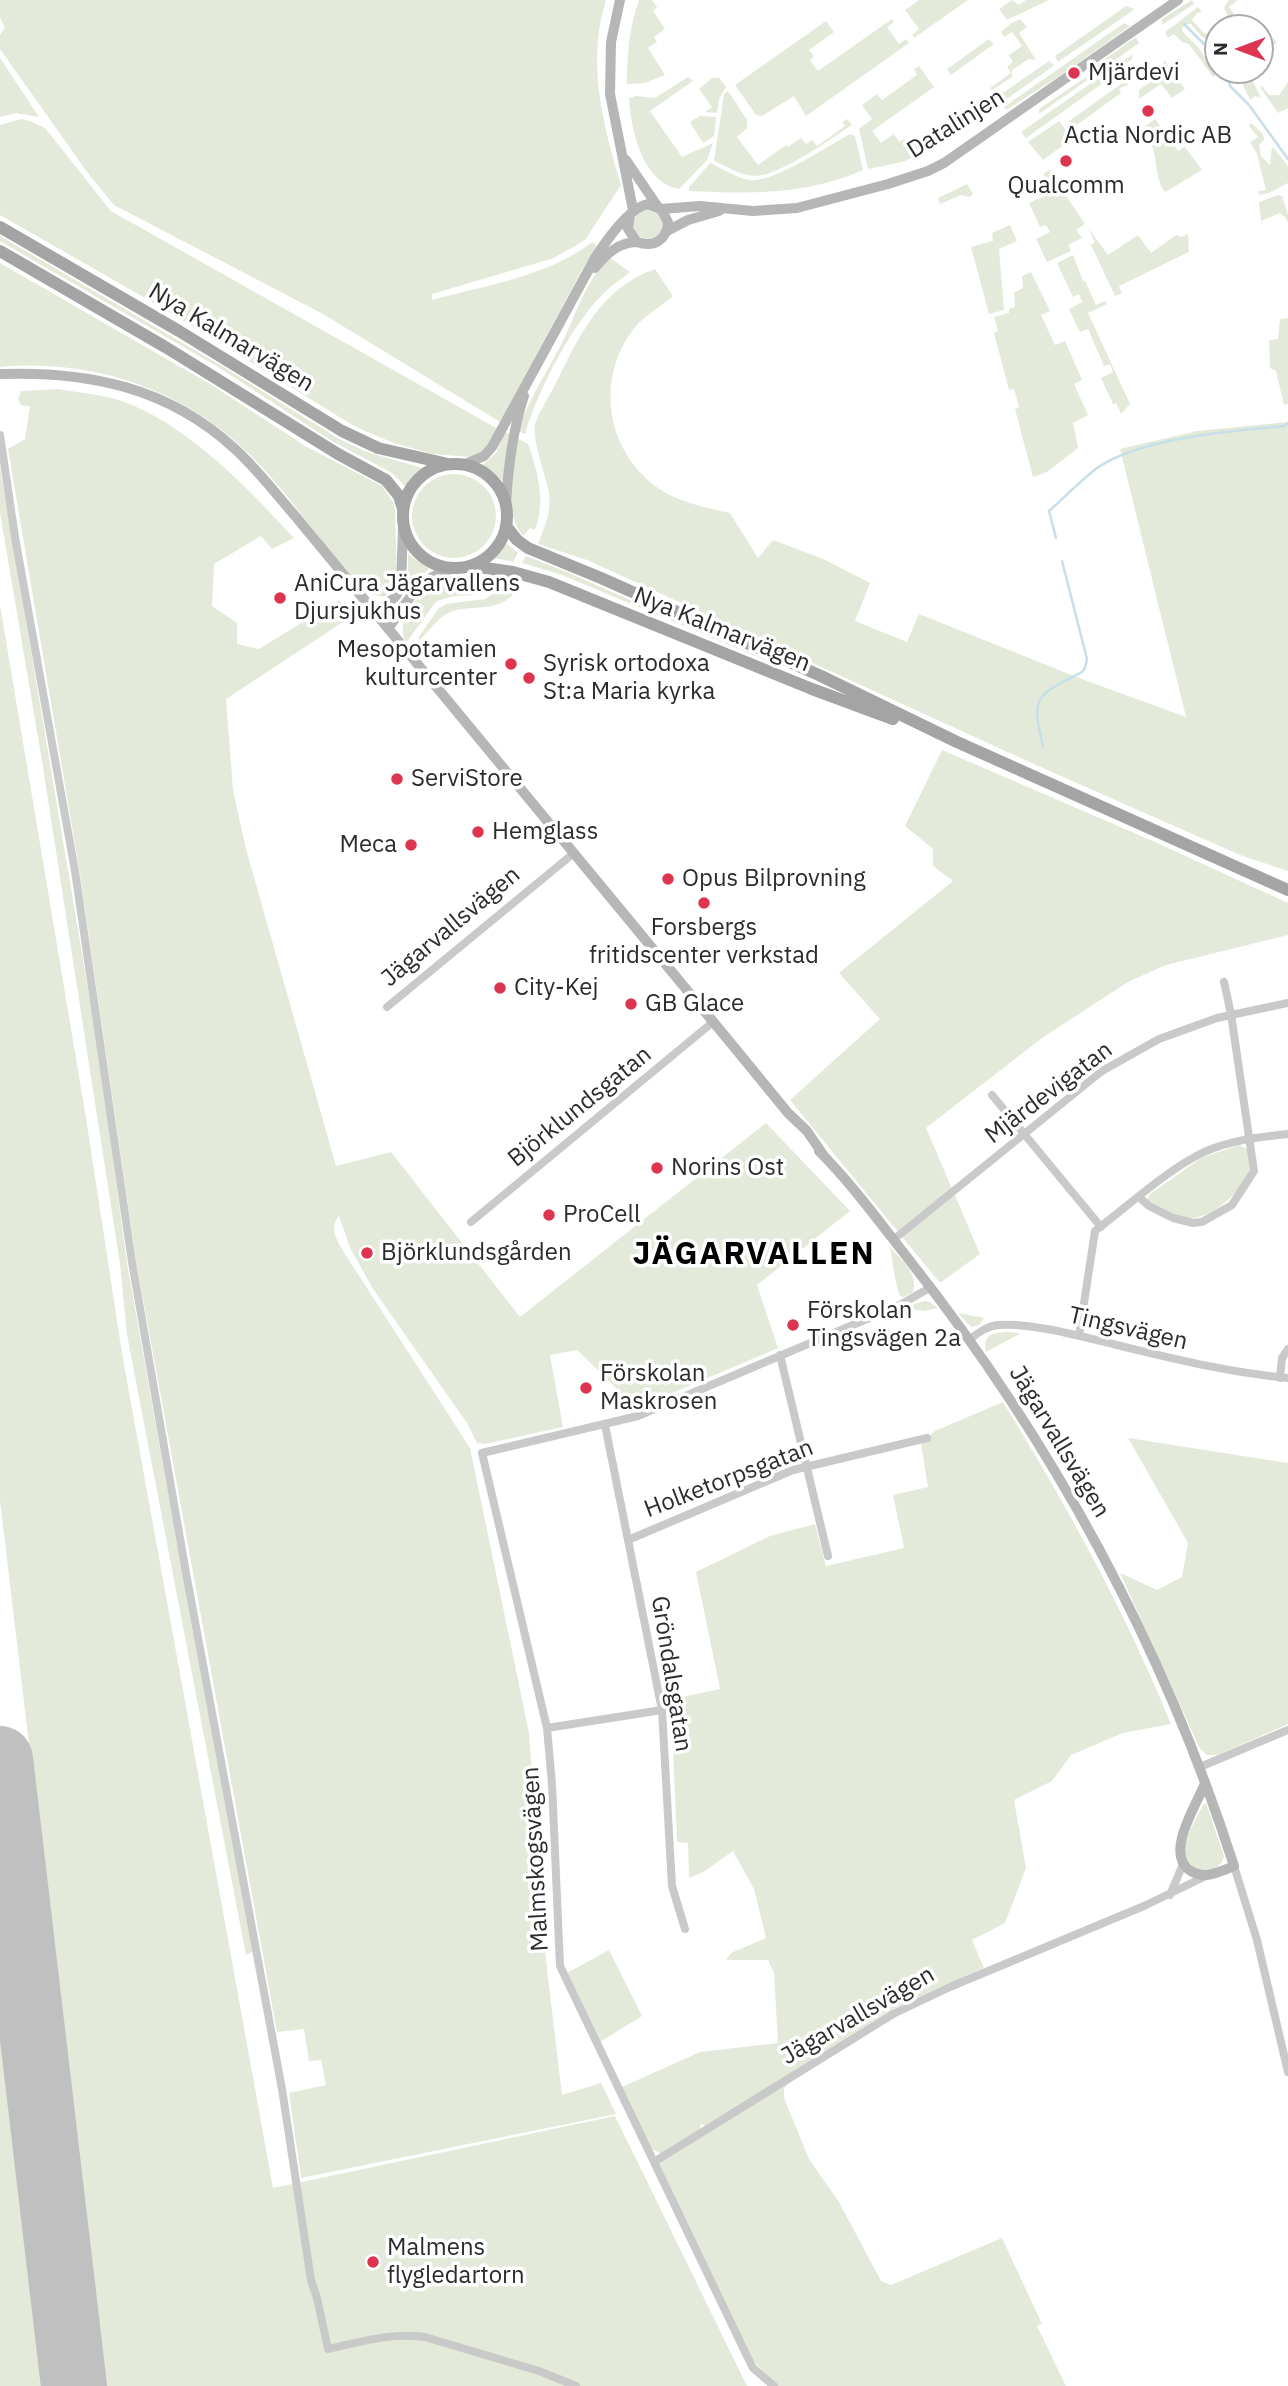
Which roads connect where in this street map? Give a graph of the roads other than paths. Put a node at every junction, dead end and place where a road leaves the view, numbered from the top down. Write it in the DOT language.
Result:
graph roads {
  1 [pos="620,0"];
  2 [pos="1178,0"];
  3 [pos="620,148"];
  4 [pos="660,208"];
  5 [pos="728,210"];
  6 [pos="632,212"];
  7 [pos="0,227"];
  8 [pos="667,232"];
  9 [pos="637,242"];
  10 [pos="0,251"];
  11 [pos="581,287"];
  12 [pos="0,374"];
  13 [pos="529,380"];
  14 [pos="0,435"];
  15 [pos="448,464"];
  16 [pos="464,464"];
  17 [pos="506,505"];
  18 [pos="403,509"];
  19 [pos="506,526"];
  20 [pos="403,527"];
  21 [pos="471,566"];
  22 [pos="453,568"];
  23 [pos="376,613"];
  24 [pos="388,629"];
  25 [pos="957,742"];
  26 [pos="574,853"];
  27 [pos="1288,890"];
  28 [pos="1224,982"];
  29 [pos="1288,1003"];
  30 [pos="387,1007"];
  31 [pos="1231,1014"];
  32 [pos="713,1022"];
  33 [pos="992,1095"];
  34 [pos="1025,1134"];
  35 [pos="1288,1134"];
  36 [pos="1250,1137"];
  37 [pos="1139,1197"];
  38 [pos="471,1222"];
  39 [pos="1101,1227"];
  40 [pos="893,1240"];
  41 [pos="930,1287"];
  42 [pos="1079,1336"];
  43 [pos="970,1339"];
  44 [pos="1288,1349"];
  45 [pos="780,1355"];
  46 [pos="1284,1378"];
  47 [pos="605,1425"];
  48 [pos="927,1438"];
  49 [pos="806,1465"];
  50 [pos="628,1540"];
  51 [pos="828,1556"];
  52 [pos="662,1710"];
  53 [pos="547,1728"];
  54 [pos="1288,1730"];
  55 [pos="1200,1767"];
  56 [pos="1205,1783"];
  57 [pos="1183,1864"];
  58 [pos="1234,1866"];
  59 [pos="1206,1876"];
  60 [pos="1170,1895"];
  61 [pos="685,1929"];
  62 [pos="1288,2072"];
  63 [pos="654,2162"];
  64 [pos="576,2386"];
  65 [pos="774,2386"];
  1 -- 3 [label="street"];
  2 -- 5 [label="street, Datalinjen"];
  3 -- 4 [label="street"];
  3 -- 6 [label="street"];
  4 -- 5 [label="street, Datalinjen"];
  4 -- 6 [label="street"];
  4 -- 8 [label="street"];
  5 -- 8 [label="street, Datalinjen"];
  6 -- 9 [label="street"];
  6 -- 11 [label="street"];
  7 -- 15 [label="main road, Nya Kalmarvägen"];
  8 -- 9 [label="street"];
  9 -- 11 [label="street"];
  10 -- 18 [label="main road, Nya Kalmarvägen"];
  11 -- 13 [label="street"];
  12 -- 23 [label="street, Jägarvallsvägen"];
  13 -- 16 [label="street"];
  13 -- 17 [label="street"];
  14 -- 64 [label="street"];
  15 -- 16 [label="main road"];
  15 -- 18 [label="main road"];
  16 -- 17 [label="main road"];
  17 -- 19 [label="main road"];
  18 -- 20 [label="main road"];
  19 -- 21 [label="main road"];
  19 -- 25 [label="main road, Nya Kalmarvägen"];
  20 -- 22 [label="main road"];
  20 -- 23 [label="street"];
  21 -- 22 [label="main road"];
  21 -- 25 [label="main road, Nya Kalmarvägen"];
  22 -- 24 [label="street"];
  23 -- 24 [label="street, Jägarvallsvägen"];
  24 -- 26 [label="street, Jägarvallsvägen"];
  25 -- 27 [label="main road, Nya Kalmarvägen"];
  26 -- 30 [label="street, Jägarvallsvägen"];
  26 -- 32 [label="street, Jägarvallsvägen"];
  28 -- 31 [label="street"];
  29 -- 31 [label="street, Mjärdevigatan"];
  31 -- 34 [label="street, Mjärdevigatan"];
  31 -- 36 [label="street"];
  32 -- 38 [label="street, Björklundsgatan"];
  32 -- 40 [label="street, Jägarvallsvägen"];
  33 -- 34 [label="street"];
  34 -- 39 [label="street"];
  34 -- 40 [label="street, Mjärdevigatan"];
  35 -- 36 [label="street"];
  36 -- 37 [label="street"];
  36 -- 37 [label="street"];
  37 -- 39 [label="street"];
  39 -- 42 [label="street"];
  40 -- 41 [label="street, Jägarvallsvägen"];
  41 -- 43 [label="street, Jägarvallsvägen"];
  41 -- 45 [label="street"];
  42 -- 43 [label="street, Tingsvägen"];
  42 -- 46 [label="street, Tingsvägen"];
  43 -- 55 [label="street, Jägarvallsvägen"];
  44 -- 46 [label="street, Tingsvägen"];
  45 -- 47 [label="street"];
  45 -- 49 [label="street"];
  47 -- 50 [label="street, Gröndalsgatan"];
  47 -- 53 [label="street, Malmskogsvägen"];
  48 -- 49 [label="street, Holketorpsgatan"];
  49 -- 50 [label="street, Holketorpsgatan"];
  49 -- 51 [label="street"];
  50 -- 52 [label="street, Gröndalsgatan"];
  52 -- 53 [label="street"];
  52 -- 61 [label="street, Gröndalsgatan"];
  53 -- 63 [label="street, Malmskogsvägen"];
  54 -- 55 [label="street"];
  55 -- 56 [label="street, Jägarvallsvägen"];
  56 -- 57 [label="street"];
  56 -- 58 [label="street, Jägarvallsvägen"];
  57 -- 59 [label="street"];
  57 -- 60 [label="street"];
  58 -- 59 [label="street, Jägarvallsvägen"];
  58 -- 62 [label="street"];
  59 -- 60 [label="street, Jägarvallsvägen"];
  60 -- 63 [label="street, Jägarvallsvägen"];
  63 -- 65 [label="street, Malmskogsvägen"];
}
